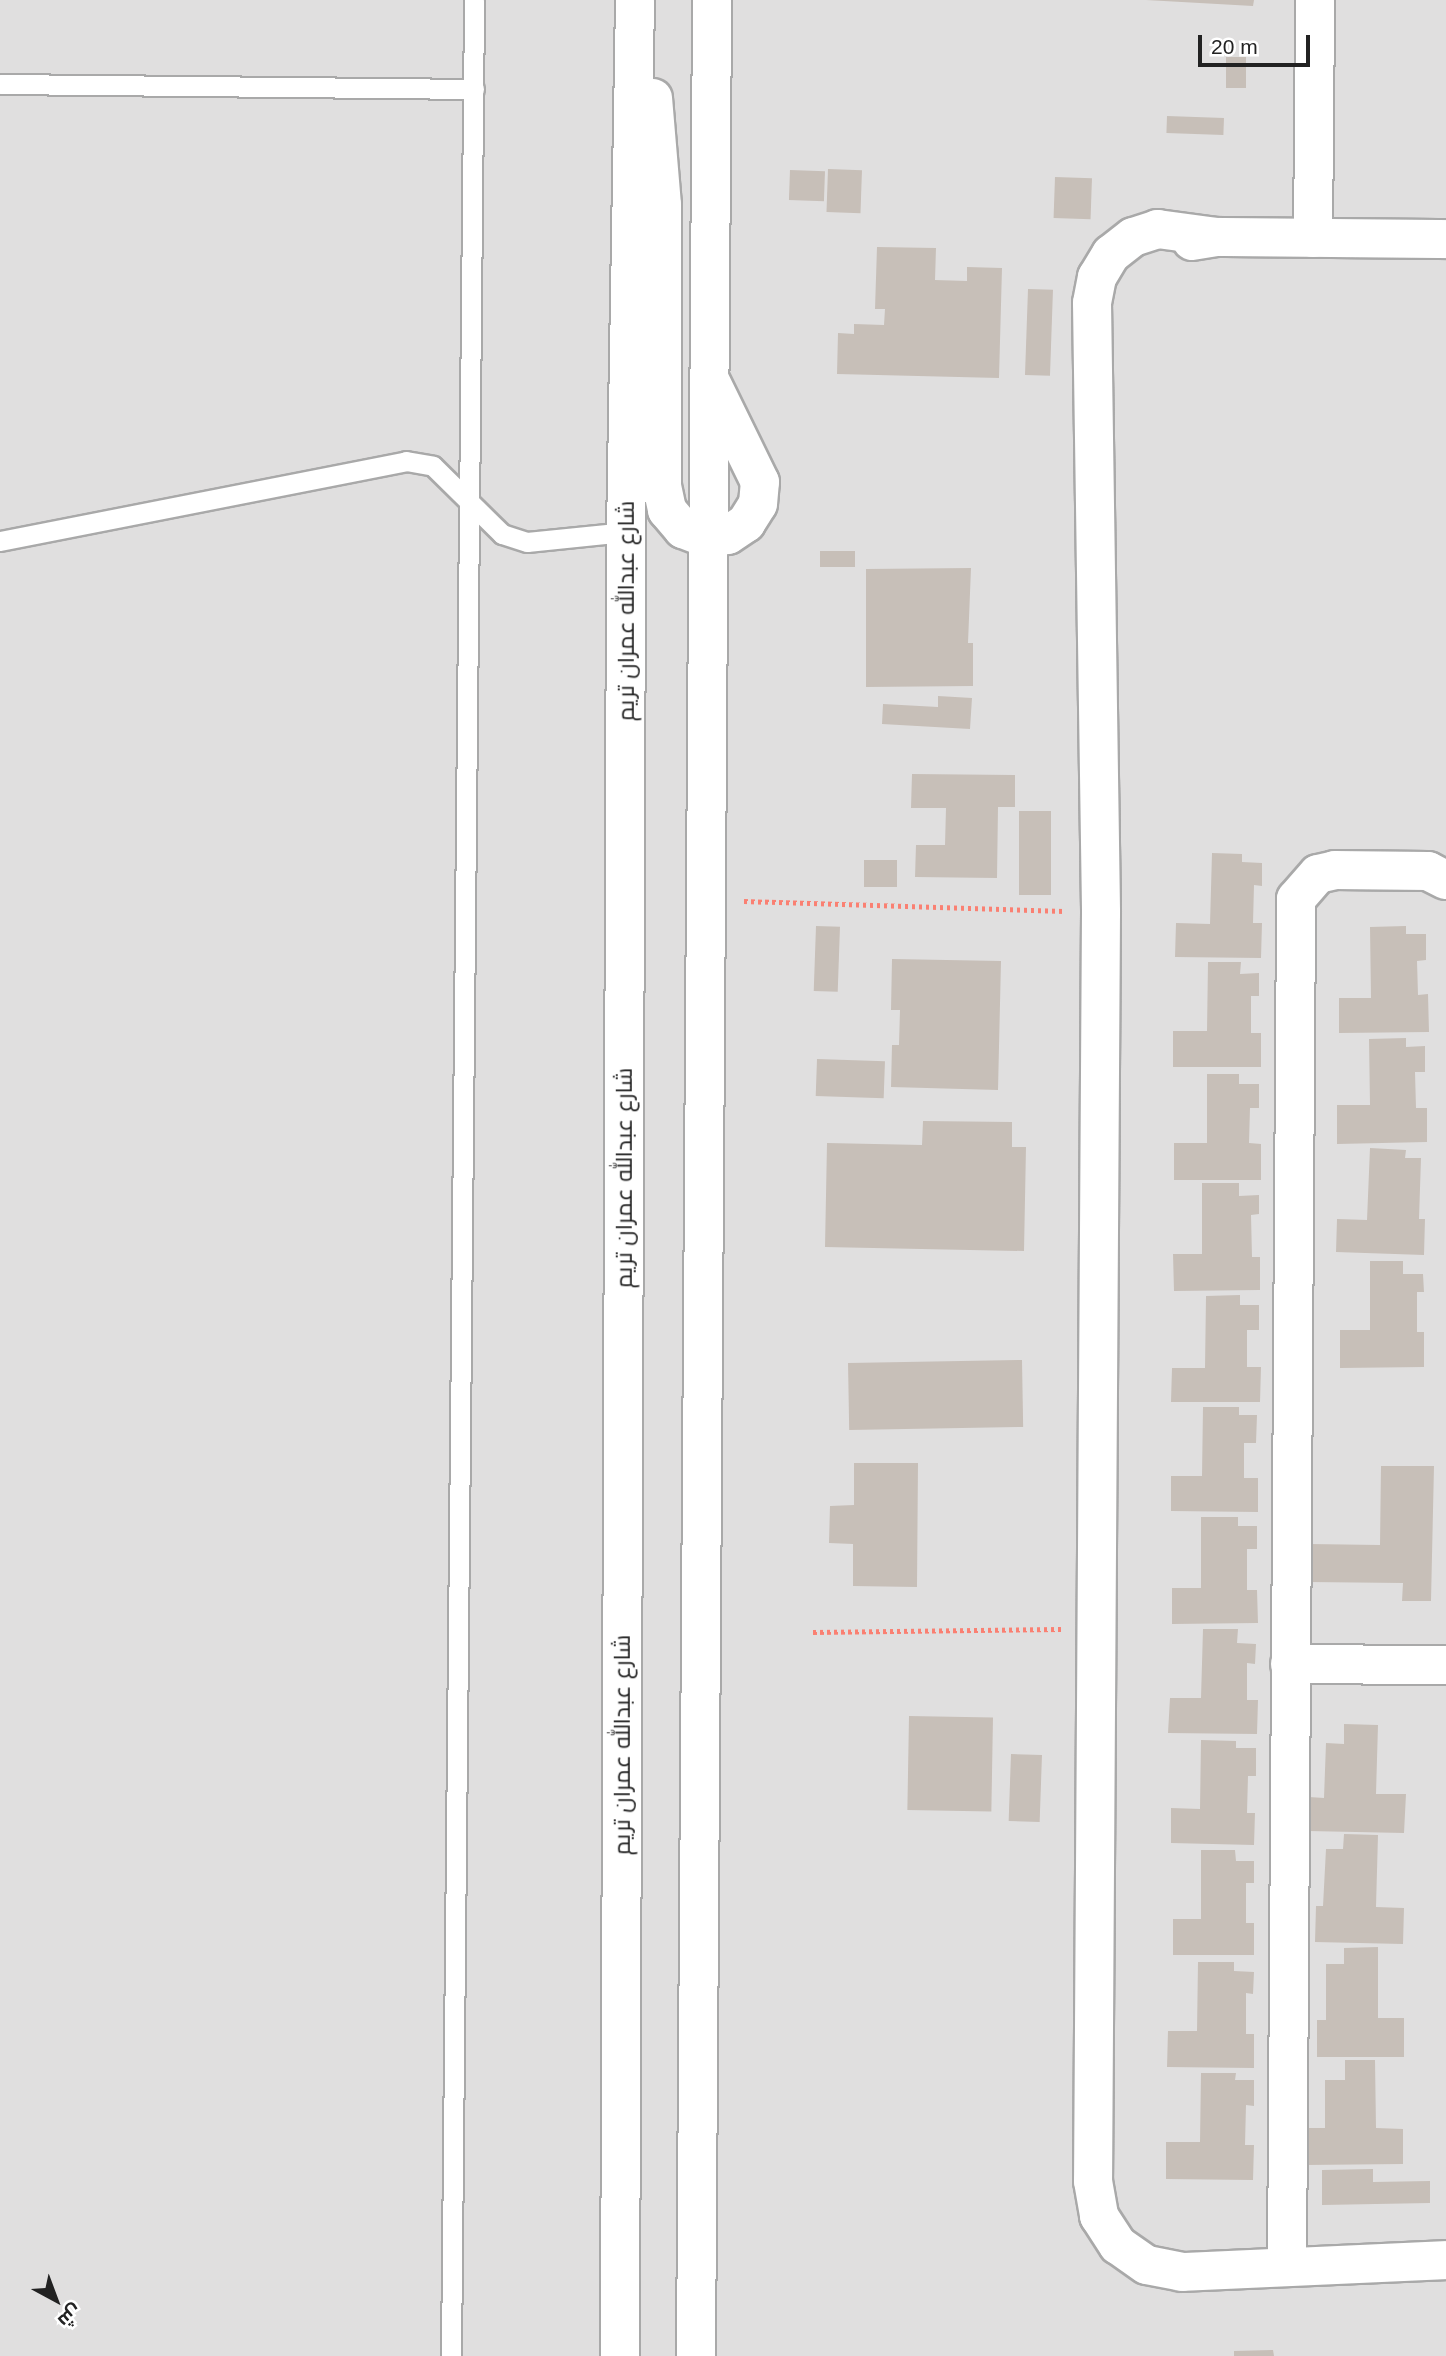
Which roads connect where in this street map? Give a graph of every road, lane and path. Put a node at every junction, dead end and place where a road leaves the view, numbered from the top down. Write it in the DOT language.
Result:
graph roads {
  1 [pos="474,0"];
  2 [pos="712,0"];
  3 [pos="1315,0"];
  4 [pos="635,5"];
  5 [pos="0,84"];
  6 [pos="474,89"];
  7 [pos="1313,238"];
  8 [pos="1446,239"];
  9 [pos="708,376"];
  10 [pos="467,496"];
  11 [pos="626,532"];
  12 [pos="706,538"];
  13 [pos="0,541"];
  14 [pos="1446,880"];
  15 [pos="704,900"];
  16 [pos="1101,913"];
  17 [pos="1097,1629"];
  18 [pos="813,1632"];
  19 [pos="1290,1664"];
  20 [pos="1446,1665"];
  21 [pos="1446,2260"];
  22 [pos="1287,2267"];
  23 [pos="451,2356"];
  24 [pos="620,2356"];
  25 [pos="696,2356"];
  1 -- 6 [label="lane"];
  2 -- 9 [label="street"];
  3 -- 7 [label="street"];
  4 -- 11 [label="street, شارع عبدالله عمران تريم"];
  4 -- 12 [label="street"];
  5 -- 6 [label="lane"];
  6 -- 10 [label="lane"];
  7 -- 8 [label="street"];
  7 -- 16 [label="street"];
  9 -- 12 [label="street"];
  9 -- 12 [label="street"];
  10 -- 11 [label="lane"];
  10 -- 13 [label="lane"];
  10 -- 23 [label="lane"];
  11 -- 24 [label="street, شارع عبدالله عمران تريم"];
  12 -- 15 [label="street"];
  14 -- 19 [label="street"];
  15 -- 16 [label="path"];
  15 -- 25 [label="street"];
  16 -- 17 [label="street"];
  17 -- 18 [label="path"];
  17 -- 22 [label="street"];
  19 -- 20 [label="street"];
  19 -- 22 [label="street"];
  21 -- 22 [label="street"];
}
